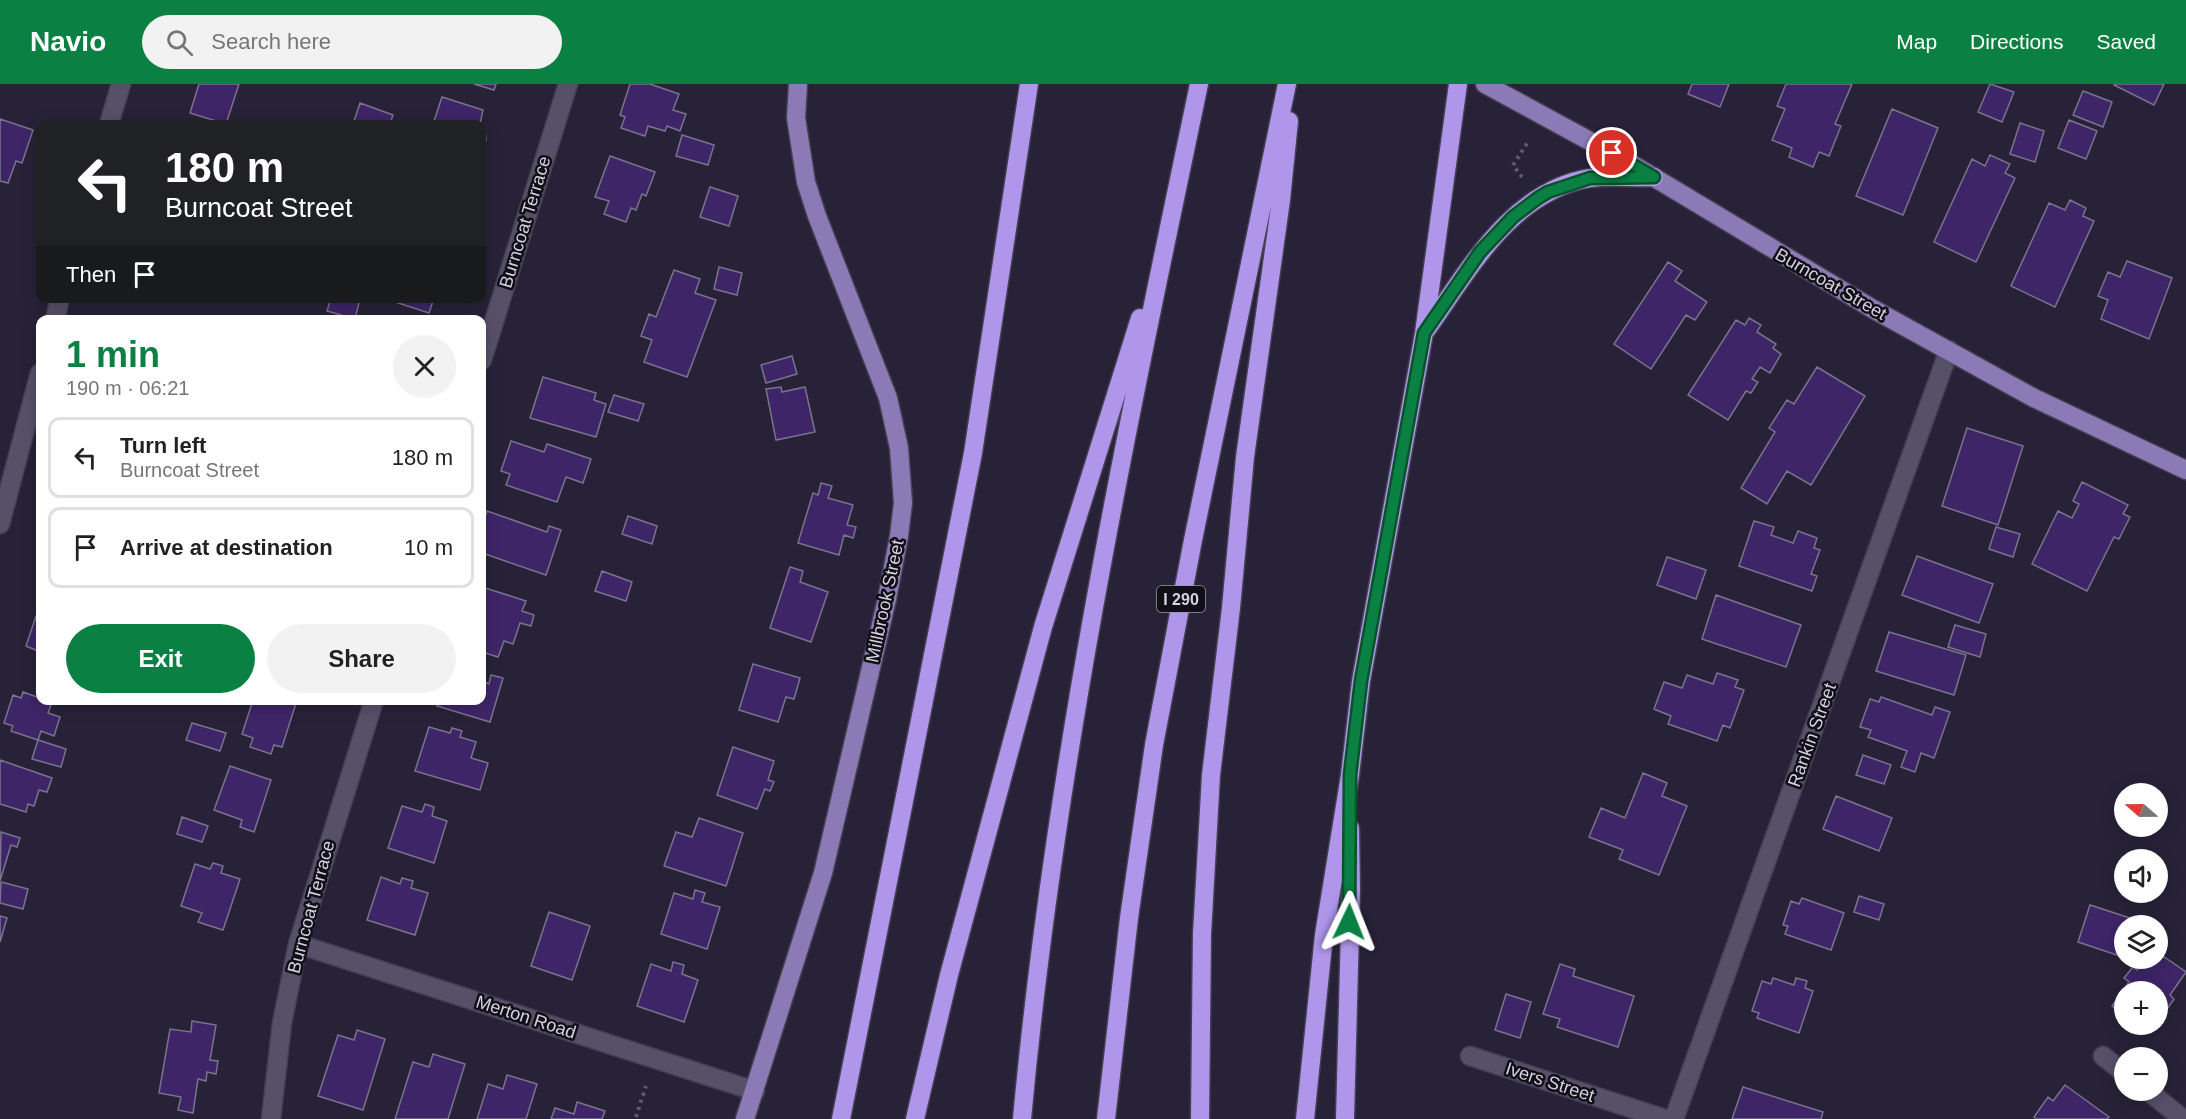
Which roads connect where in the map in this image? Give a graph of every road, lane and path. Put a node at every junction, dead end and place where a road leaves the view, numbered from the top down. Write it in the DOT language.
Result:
graph roads {
  1 [pos="121,84"];
  2 [pos="568,84"];
  3 [pos="798,84"];
  4 [pos="1029,84"];
  5 [pos="1199,84"];
  6 [pos="1287,84"];
  7 [pos="1291,84"];
  8 [pos="1458,84"];
  9 [pos="1485,84"];
  10 [pos="110,120"];
  11 [pos="1528,142"];
  12 [pos="1522,177"];
  13 [pos="1654,177"];
  14 [pos="1169,224"];
  15 [pos="1424,333"];
  16 [pos="486,347"];
  17 [pos="1948,350"];
  18 [pos="36,388"];
  19 [pos="2186,470"];
  20 [pos="0,524"];
  21 [pos="372,705"];
  22 [pos="1350,775"];
  23 [pos="298,944"];
  24 [pos="1470,1056"];
  25 [pos="2103,1056"];
  26 [pos="2114,1065"];
  27 [pos="646,1086"];
  28 [pos="755,1091"];
  29 [pos="2161,1101"];
  30 [pos="636,1117"];
  31 [pos="271,1119"];
  32 [pos="745,1119"];
  33 [pos="841,1119"];
  34 [pos="915,1119"];
  35 [pos="1022,1119"];
  36 [pos="1106,1119"];
  37 [pos="1200,1119"];
  38 [pos="1305,1119"];
  39 [pos="1345,1119"];
  40 [pos="1665,1119"];
  41 [pos="1674,1119"];
  42 [pos="2183,1119"];
  1 -- 10 [label="street"];
  2 -- 16 [label="street, Burncoat Terrace"];
  3 -- 28 [label="main road, Millbrook Street"];
  4 -- 33 [label="highway"];
  5 -- 14 [label="highway"];
  6 -- 36 [label="highway, I 290"];
  7 -- 37 [label="highway"];
  8 -- 15 [label="highway"];
  9 -- 13 [label="main road, Burncoat Street"];
  11 -- 12 [label="path"];
  13 -- 15 [label="highway"];
  13 -- 17 [label="main road, Burncoat Street"];
  14 -- 34 [label="highway"];
  14 -- 35 [label="highway"];
  15 -- 22 [label="highway"];
  17 -- 19 [label="main road, Burncoat Street"];
  17 -- 41 [label="street, Rankin Street"];
  18 -- 20 [label="street"];
  21 -- 23 [label="street, Burncoat Terrace"];
  22 -- 38 [label="highway"];
  22 -- 39 [label="highway"];
  23 -- 28 [label="street, Merton Road"];
  23 -- 31 [label="street, Burncoat Terrace"];
  24 -- 40 [label="street, Ivers Street"];
  25 -- 26 [label="street"];
  27 -- 30 [label="path"];
  28 -- 32 [label="main road, Millbrook Street"];
  29 -- 42 [label="street"];
}
